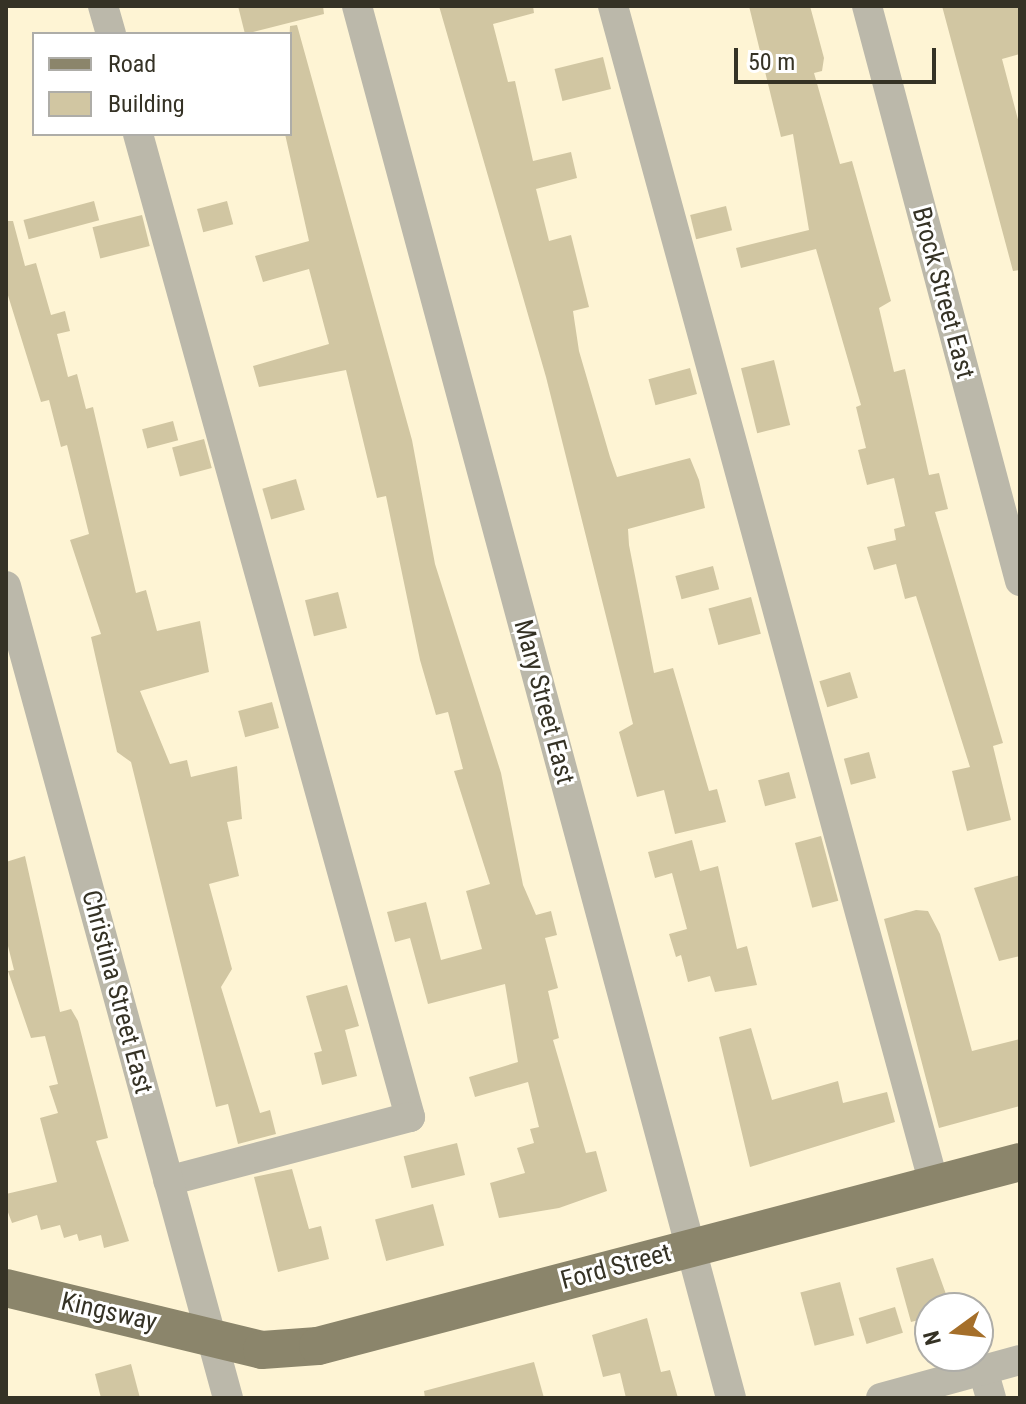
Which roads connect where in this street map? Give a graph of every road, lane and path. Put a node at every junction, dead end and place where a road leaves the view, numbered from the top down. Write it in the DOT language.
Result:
graph roads {
  1 [pos="103,6"];
  2 [pos="357,6"];
  3 [pos="613,6"];
  4 [pos="867,6"];
  5 [pos="110,32"];
  6 [pos="139,136"];
  7 [pos="1020,581"];
  8 [pos="6,586"];
  9 [pos="1020,1162"];
  10 [pos="168,1181"];
  11 [pos="934,1184"];
  12 [pos="691,1247"];
  13 [pos="6,1288"];
  14 [pos="211,1336"];
  15 [pos="1020,1360"];
  16 [pos="987,1384"];
  17 [pos="228,1398"];
  18 [pos="731,1398"];
  19 [pos="881,1398"];
  1 -- 5 [label="street"];
  2 -- 12 [label="street, Mary Street East"];
  3 -- 11 [label="street"];
  4 -- 7 [label="street, Brock Street East"];
  6 -- 10 [label="street"];
  8 -- 10 [label="street, Christina Street East"];
  9 -- 11 [label="main road, Ford Street"];
  10 -- 14 [label="street, Christina Street East"];
  11 -- 12 [label="main road, Ford Street"];
  12 -- 14 [label="main road, Ford Street"];
  12 -- 18 [label="street, Mary Street East"];
  13 -- 14 [label="main road, Kingsway"];
  14 -- 17 [label="street, Christina Street East"];
  15 -- 16 [label="street"];
  16 -- 19 [label="street"];
}
